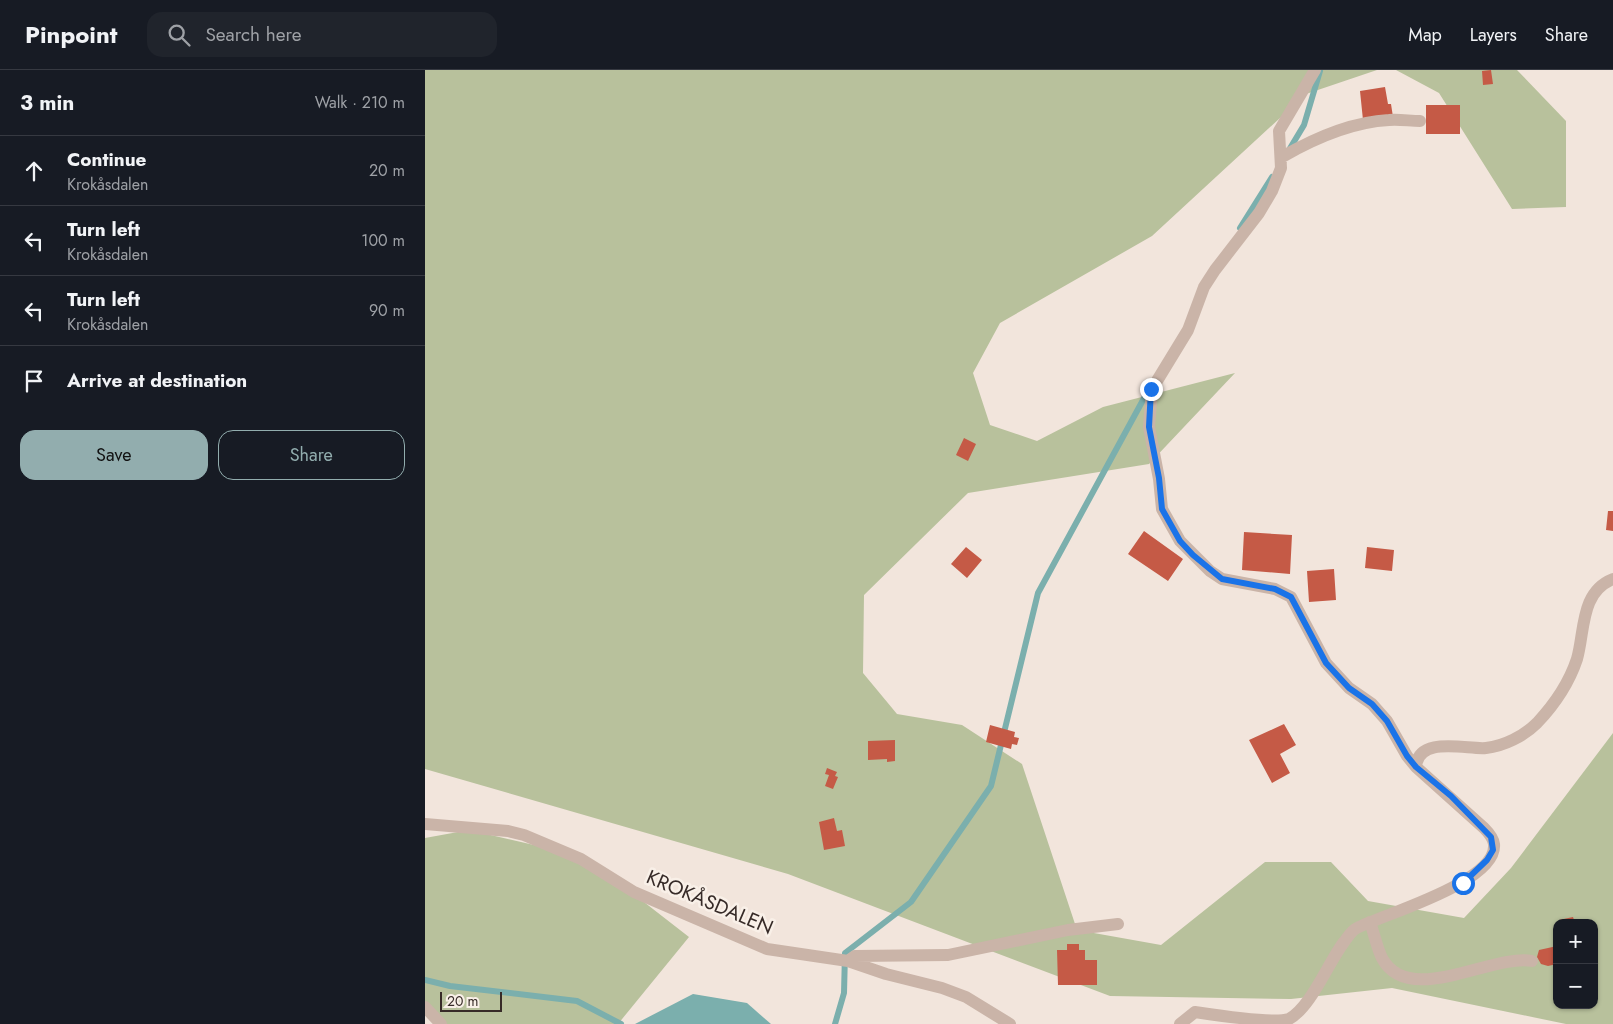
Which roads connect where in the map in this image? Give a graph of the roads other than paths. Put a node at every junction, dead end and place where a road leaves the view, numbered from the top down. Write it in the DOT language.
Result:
graph roads {
  1 [pos="1315,70"];
  2 [pos="1420,121"];
  3 [pos="1281,161"];
  4 [pos="1613,579"];
  5 [pos="1416,767"];
  6 [pos="425,824"];
  7 [pos="1370,922"];
  8 [pos="1118,924"];
  9 [pos="848,961"];
  10 [pos="1532,961"];
  11 [pos="425,1007"];
  12 [pos="441,1024"];
  13 [pos="1010,1024"];
  14 [pos="1180,1024"];
  1 -- 3 [label="street"];
  2 -- 3 [label="street"];
  3 -- 5 [label="street"];
  4 -- 5 [label="street"];
  5 -- 7 [label="street"];
  6 -- 9 [label="street, KROKÅSDALEN"];
  7 -- 10 [label="street"];
  7 -- 14 [label="street"];
  8 -- 9 [label="street"];
  9 -- 13 [label="street, KROKÅSDALEN"];
  11 -- 12 [label="street"];
}
